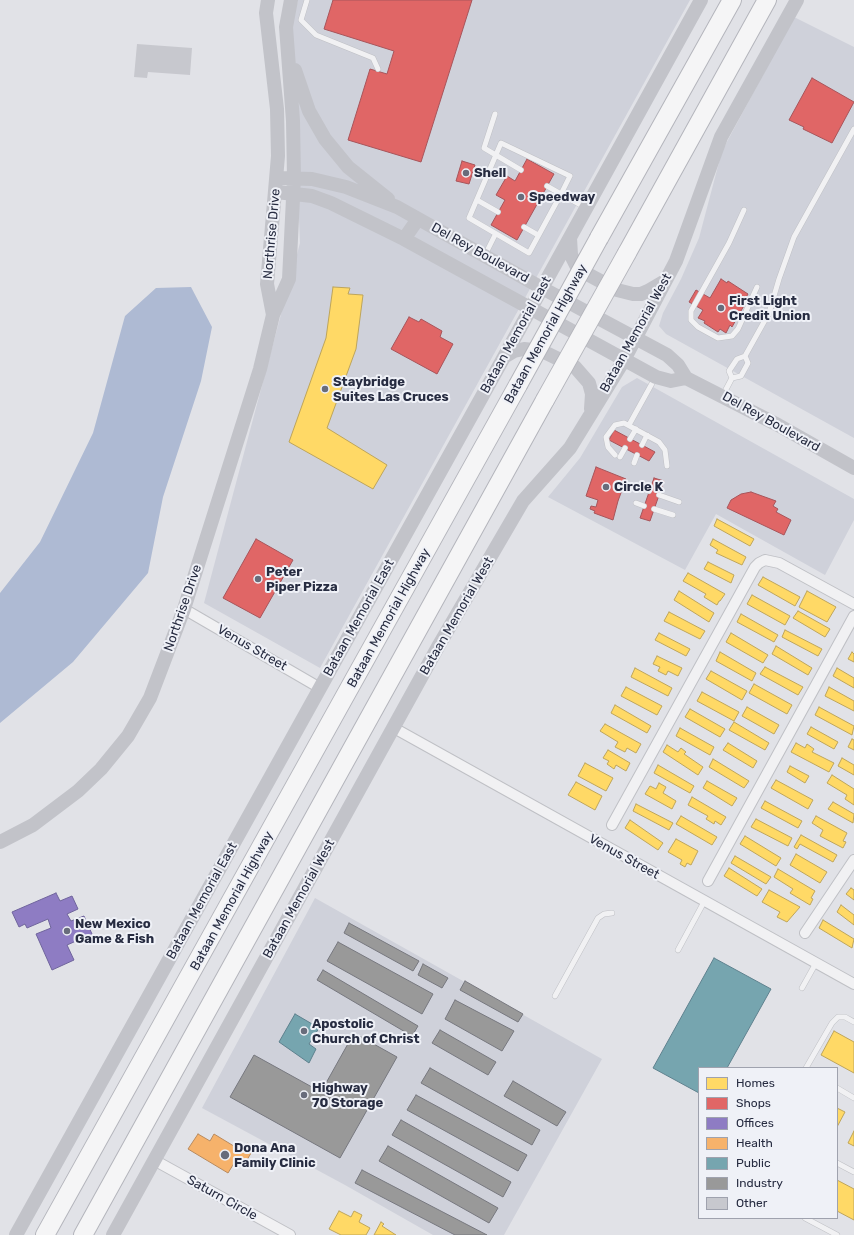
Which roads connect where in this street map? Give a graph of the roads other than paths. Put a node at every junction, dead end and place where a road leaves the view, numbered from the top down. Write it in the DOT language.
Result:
graph roads {
  1 [pos="268,0"];
  2 [pos="290,0"];
  3 [pos="308,0"];
  4 [pos="701,0"];
  5 [pos="732,0"];
  6 [pos="767,0"];
  7 [pos="797,0"];
  8 [pos="286,28"];
  9 [pos="378,68"];
  10 [pos="495,114"];
  11 [pos="854,129"];
  12 [pos="496,155"];
  13 [pos="521,170"];
  14 [pos="277,178"];
  15 [pos="294,178"];
  16 [pos="547,186"];
  17 [pos="276,192"];
  18 [pos="294,194"];
  19 [pos="561,194"];
  20 [pos="477,200"];
  21 [pos="397,207"];
  22 [pos="587,208"];
  23 [pos="744,210"];
  24 [pos="498,212"];
  25 [pos="418,219"];
  26 [pos="524,227"];
  27 [pos="495,234"];
  28 [pos="538,235"];
  29 [pos="570,238"];
  30 [pos="404,240"];
  31 [pos="484,256"];
  32 [pos="666,281"];
  33 [pos="757,287"];
  34 [pos="542,288"];
  35 [pos="530,308"];
  36 [pos="273,315"];
  37 [pos="635,337"];
  38 [pos="745,356"];
  39 [pos="504,357"];
  40 [pos="624,360"];
  41 [pos="656,377"];
  42 [pos="686,378"];
  43 [pos="732,378"];
  44 [pos="723,395"];
  45 [pos="590,412"];
  46 [pos="630,425"];
  47 [pos="636,429"];
  48 [pos="647,435"];
  49 [pos="630,439"];
  50 [pos="642,445"];
  51 [pos="625,448"];
  52 [pos="637,455"];
  53 [pos="634,463"];
  54 [pos="667,466"];
  55 [pos="854,468"];
  56 [pos="641,488"];
  57 [pos="649,491"];
  58 [pos="659,495"];
  59 [pos="679,502"];
  60 [pos="636,503"];
  61 [pos="644,506"];
  62 [pos="654,509"];
  63 [pos="673,515"];
  64 [pos="854,604"];
  65 [pos="184,609"];
  66 [pos="854,616"];
  67 [pos="320,688"];
  68 [pos="394,728"];
  69 [pos="612,825"];
  70 [pos="0,842"];
  71 [pos="854,860"];
  72 [pos="708,881"];
  73 [pos="704,902"];
  74 [pos="612,914"];
  75 [pos="805,933"];
  76 [pos="678,950"];
  77 [pos="816,963"];
  78 [pos="854,984"];
  79 [pos="802,988"];
  80 [pos="555,996"];
  81 [pos="854,1022"];
  82 [pos="807,1067"];
  83 [pos="838,1089"];
  84 [pos="854,1098"];
  85 [pos="154,1160"];
  86 [pos="838,1164"];
  87 [pos="854,1172"];
  88 [pos="95,1213"];
  89 [pos="807,1219"];
  90 [pos="16,1235"];
  91 [pos="45,1235"];
  92 [pos="83,1235"];
  93 [pos="87,1235"];
  94 [pos="113,1235"];
  95 [pos="290,1235"];
  96 [pos="837,1235"];
  1 -- 14 [label="main road, Northrise Drive"];
  2 -- 8 [label="main road"];
  3 -- 9 [label="lane"];
  4 -- 22 [label="main road, Bataan Memorial East"];
  5 -- 91 [label="highway, Bataan Memorial Highway, bridge"];
  6 -- 88 [label="highway, bridge"];
  7 -- 32 [label="main road, Bataan Memorial West"];
  8 -- 15 [label="main road, Northrise Drive"];
  8 -- 21 [label="main road"];
  10 -- 12 [label="lane"];
  11 -- 38 [label="lane"];
  12 -- 13 [label="lane"];
  12 -- 19 [label="lane"];
  12 -- 20 [label="lane"];
  14 -- 15 [label="main road, Del Rey Boulevard"];
  14 -- 17 [label="main road, Northrise Drive"];
  15 -- 18 [label="main road, Northrise Drive"];
  15 -- 21 [label="main road, Del Rey Boulevard"];
  16 -- 19 [label="lane"];
  17 -- 18 [label="main road, Del Rey Boulevard"];
  17 -- 36 [label="main road, Northrise Drive"];
  18 -- 30 [label="main road, Del Rey Boulevard"];
  18 -- 36 [label="main road, Northrise Drive"];
  19 -- 22 [label="lane"];
  19 -- 28 [label="lane"];
  20 -- 24 [label="lane"];
  20 -- 27 [label="lane"];
  21 -- 25 [label="main road, Del Rey Boulevard"];
  22 -- 29 [label="main road, Bataan Memorial East"];
  23 -- 33 [label="lane"];
  25 -- 30 [label="main road"];
  25 -- 31 [label="main road, Del Rey Boulevard"];
  26 -- 28 [label="lane"];
  27 -- 28 [label="lane"];
  27 -- 31 [label="lane"];
  29 -- 32 [label="main road"];
  29 -- 34 [label="main road, Bataan Memorial East"];
  30 -- 35 [label="main road, Del Rey Boulevard"];
  31 -- 34 [label="main road, Del Rey Boulevard"];
  32 -- 37 [label="main road, Bataan Memorial West"];
  34 -- 35 [label="main road, Bataan Memorial East"];
  34 -- 37 [label="main road, Del Rey Boulevard"];
  35 -- 39 [label="main road, Bataan Memorial East"];
  35 -- 40 [label="main road, Del Rey Boulevard"];
  36 -- 65 [label="main road, Northrise Drive"];
  37 -- 40 [label="main road, Bataan Memorial West"];
  37 -- 42 [label="main road, Del Rey Boulevard"];
  38 -- 43 [label="lane"];
  38 -- 43 [label="lane"];
  39 -- 45 [label="main road"];
  39 -- 67 [label="main road, Bataan Memorial East"];
  40 -- 41 [label="main road, Del Rey Boulevard"];
  40 -- 45 [label="main road, Bataan Memorial West"];
  41 -- 42 [label="main road, Del Rey Boulevard"];
  41 -- 46 [label="lane"];
  42 -- 44 [label="main road, Del Rey Boulevard"];
  43 -- 44 [label="lane"];
  44 -- 55 [label="main road, Del Rey Boulevard"];
  45 -- 68 [label="main road, Bataan Memorial West"];
  46 -- 47 [label="lane"];
  46 -- 51 [label="lane"];
  47 -- 48 [label="lane"];
  47 -- 49 [label="lane"];
  48 -- 50 [label="lane"];
  48 -- 54 [label="lane"];
  52 -- 53 [label="lane"];
  56 -- 57 [label="lane"];
  58 -- 59 [label="lane"];
  60 -- 61 [label="lane"];
  62 -- 63 [label="lane"];
  64 -- 69 [label="street"];
  65 -- 67 [label="street, Venus Street"];
  65 -- 70 [label="main road, Northrise Drive"];
  66 -- 72 [label="street"];
  67 -- 90 [label="main road, Bataan Memorial East"];
  68 -- 73 [label="street, Venus Street"];
  68 -- 85 [label="main road, Bataan Memorial West"];
  71 -- 75 [label="street"];
  73 -- 76 [label="lane"];
  73 -- 77 [label="street, Venus Street"];
  74 -- 80 [label="lane"];
  77 -- 78 [label="street, Venus Street"];
  77 -- 79 [label="lane"];
  81 -- 82 [label="lane"];
  83 -- 84 [label="lane"];
  85 -- 94 [label="main road, Bataan Memorial West"];
  85 -- 95 [label="street, Saturn Circle"];
  86 -- 87 [label="lane"];
  88 -- 92 [label="highway"];
  88 -- 93 [label="highway"];
  89 -- 96 [label="lane"];
}
